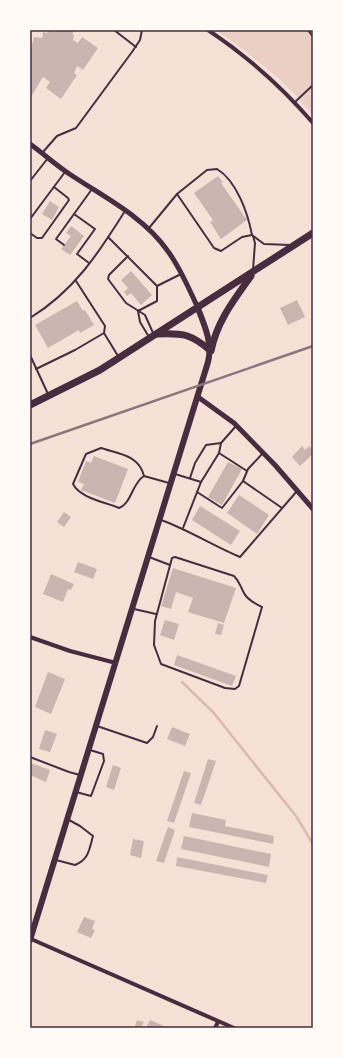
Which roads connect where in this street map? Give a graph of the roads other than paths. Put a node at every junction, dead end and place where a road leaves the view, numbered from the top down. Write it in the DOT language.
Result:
graph roads {
  1 [pos="114,30"];
  2 [pos="142,30"];
  3 [pos="208,30"];
  4 [pos="308,30"];
  5 [pos="313,37"];
  6 [pos="136,46"];
  7 [pos="313,85"];
  8 [pos="295,102"];
  9 [pos="313,123"];
  10 [pos="30,144"];
  11 [pos="42,153"];
  12 [pos="48,158"];
  13 [pos="66,171"];
  14 [pos="30,181"];
  15 [pos="54,187"];
  16 [pos="92,189"];
  17 [pos="177,194"];
  18 [pos="125,211"];
  19 [pos="74,214"];
  20 [pos="30,220"];
  21 [pos="149,229"];
  22 [pos="30,233"];
  23 [pos="313,233"];
  24 [pos="252,235"];
  25 [pos="108,237"];
  26 [pos="64,245"];
  27 [pos="293,246"];
  28 [pos="73,251"];
  29 [pos="77,254"];
  30 [pos="128,256"];
  31 [pos="90,262"];
  32 [pos="252,273"];
  33 [pos="182,274"];
  34 [pos="76,281"];
  35 [pos="157,286"];
  36 [pos="197,306"];
  37 [pos="138,311"];
  38 [pos="30,318"];
  39 [pos="104,333"];
  40 [pos="154,337"];
  41 [pos="211,351"];
  42 [pos="30,355"];
  43 [pos="119,358"];
  44 [pos="36,369"];
  45 [pos="49,396"];
  46 [pos="198,397"];
  47 [pos="30,405"];
  48 [pos="236,426"];
  49 [pos="221,443"];
  50 [pos="219,453"];
  51 [pos="263,453"];
  52 [pos="247,471"];
  53 [pos="173,473"];
  54 [pos="144,476"];
  55 [pos="190,478"];
  56 [pos="243,481"];
  57 [pos="201,482"];
  58 [pos="170,484"];
  59 [pos="297,490"];
  60 [pos="197,492"];
  61 [pos="282,508"];
  62 [pos="313,509"];
  63 [pos="161,520"];
  64 [pos="183,528"];
  65 [pos="149,557"];
  66 [pos="170,565"];
  67 [pos="133,608"];
  68 [pos="156,614"];
  69 [pos="30,637"];
  70 [pos="116,662"];
  71 [pos="96,725"];
  72 [pos="157,726"];
  73 [pos="89,750"];
  74 [pos="30,757"];
  75 [pos="81,775"];
  76 [pos="76,792"];
  77 [pos="69,820"];
  78 [pos="56,860"];
  79 [pos="30,939"];
  80 [pos="218,1022"];
  81 [pos="215,1028"];
  82 [pos="234,1028"];
  1 -- 6 [label="lane"];
  2 -- 6 [label="lane"];
  3 -- 8 [label="street"];
  4 -- 5 [label="lane"];
  6 -- 11 [label="lane"];
  7 -- 8 [label="lane"];
  8 -- 9 [label="street"];
  10 -- 11 [label="street"];
  11 -- 12 [label="street"];
  12 -- 13 [label="street"];
  12 -- 14 [label="lane"];
  13 -- 15 [label="lane"];
  13 -- 16 [label="street"];
  15 -- 20 [label="lane"];
  15 -- 22 [label="lane"];
  16 -- 18 [label="street"];
  16 -- 19 [label="lane"];
  17 -- 21 [label="lane"];
  17 -- 24 [label="lane"];
  17 -- 24 [label="lane"];
  18 -- 21 [label="street"];
  18 -- 25 [label="lane"];
  19 -- 26 [label="lane"];
  19 -- 29 [label="lane"];
  21 -- 33 [label="street"];
  23 -- 27 [label="main road"];
  24 -- 27 [label="lane"];
  24 -- 32 [label="lane"];
  25 -- 30 [label="lane"];
  25 -- 31 [label="lane"];
  27 -- 32 [label="main road"];
  28 -- 29 [label="lane"];
  29 -- 31 [label="lane"];
  30 -- 35 [label="lane"];
  30 -- 37 [label="lane"];
  31 -- 34 [label="lane"];
  32 -- 36 [label="main road"];
  32 -- 41 [label="main road"];
  33 -- 35 [label="lane"];
  33 -- 36 [label="street"];
  34 -- 38 [label="lane"];
  34 -- 39 [label="lane"];
  35 -- 37 [label="lane"];
  36 -- 40 [label="main road"];
  36 -- 41 [label="main road"];
  37 -- 40 [label="lane"];
  37 -- 40 [label="lane"];
  39 -- 43 [label="lane"];
  39 -- 44 [label="lane"];
  40 -- 41 [label="main road"];
  40 -- 43 [label="main road"];
  41 -- 46 [label="main road"];
  42 -- 44 [label="lane"];
  43 -- 45 [label="main road"];
  44 -- 45 [label="lane"];
  45 -- 47 [label="main road"];
  46 -- 48 [label="street"];
  46 -- 53 [label="main road"];
  48 -- 49 [label="lane"];
  48 -- 51 [label="street"];
  49 -- 50 [label="lane"];
  49 -- 55 [label="lane"];
  50 -- 52 [label="lane"];
  50 -- 57 [label="lane"];
  51 -- 52 [label="lane"];
  51 -- 59 [label="street"];
  52 -- 56 [label="lane"];
  53 -- 55 [label="lane"];
  53 -- 58 [label="main road"];
  54 -- 54 [label="lane"];
  54 -- 58 [label="lane"];
  55 -- 57 [label="lane"];
  56 -- 60 [label="lane"];
  56 -- 61 [label="lane"];
  57 -- 60 [label="lane"];
  58 -- 63 [label="main road"];
  59 -- 61 [label="lane"];
  59 -- 62 [label="street"];
  60 -- 64 [label="lane"];
  61 -- 64 [label="lane"];
  63 -- 64 [label="lane"];
  63 -- 65 [label="main road"];
  65 -- 66 [label="lane"];
  65 -- 67 [label="main road"];
  66 -- 68 [label="lane"];
  66 -- 68 [label="lane"];
  67 -- 68 [label="lane"];
  67 -- 70 [label="main road"];
  69 -- 70 [label="street"];
  70 -- 71 [label="main road"];
  71 -- 72 [label="lane"];
  71 -- 73 [label="main road"];
  73 -- 75 [label="main road"];
  73 -- 76 [label="lane"];
  74 -- 75 [label="lane"];
  75 -- 76 [label="main road"];
  76 -- 77 [label="main road"];
  77 -- 78 [label="main road"];
  77 -- 78 [label="lane"];
  78 -- 79 [label="main road"];
  79 -- 80 [label="street"];
  80 -- 81 [label="street"];
  80 -- 82 [label="street"];
}
